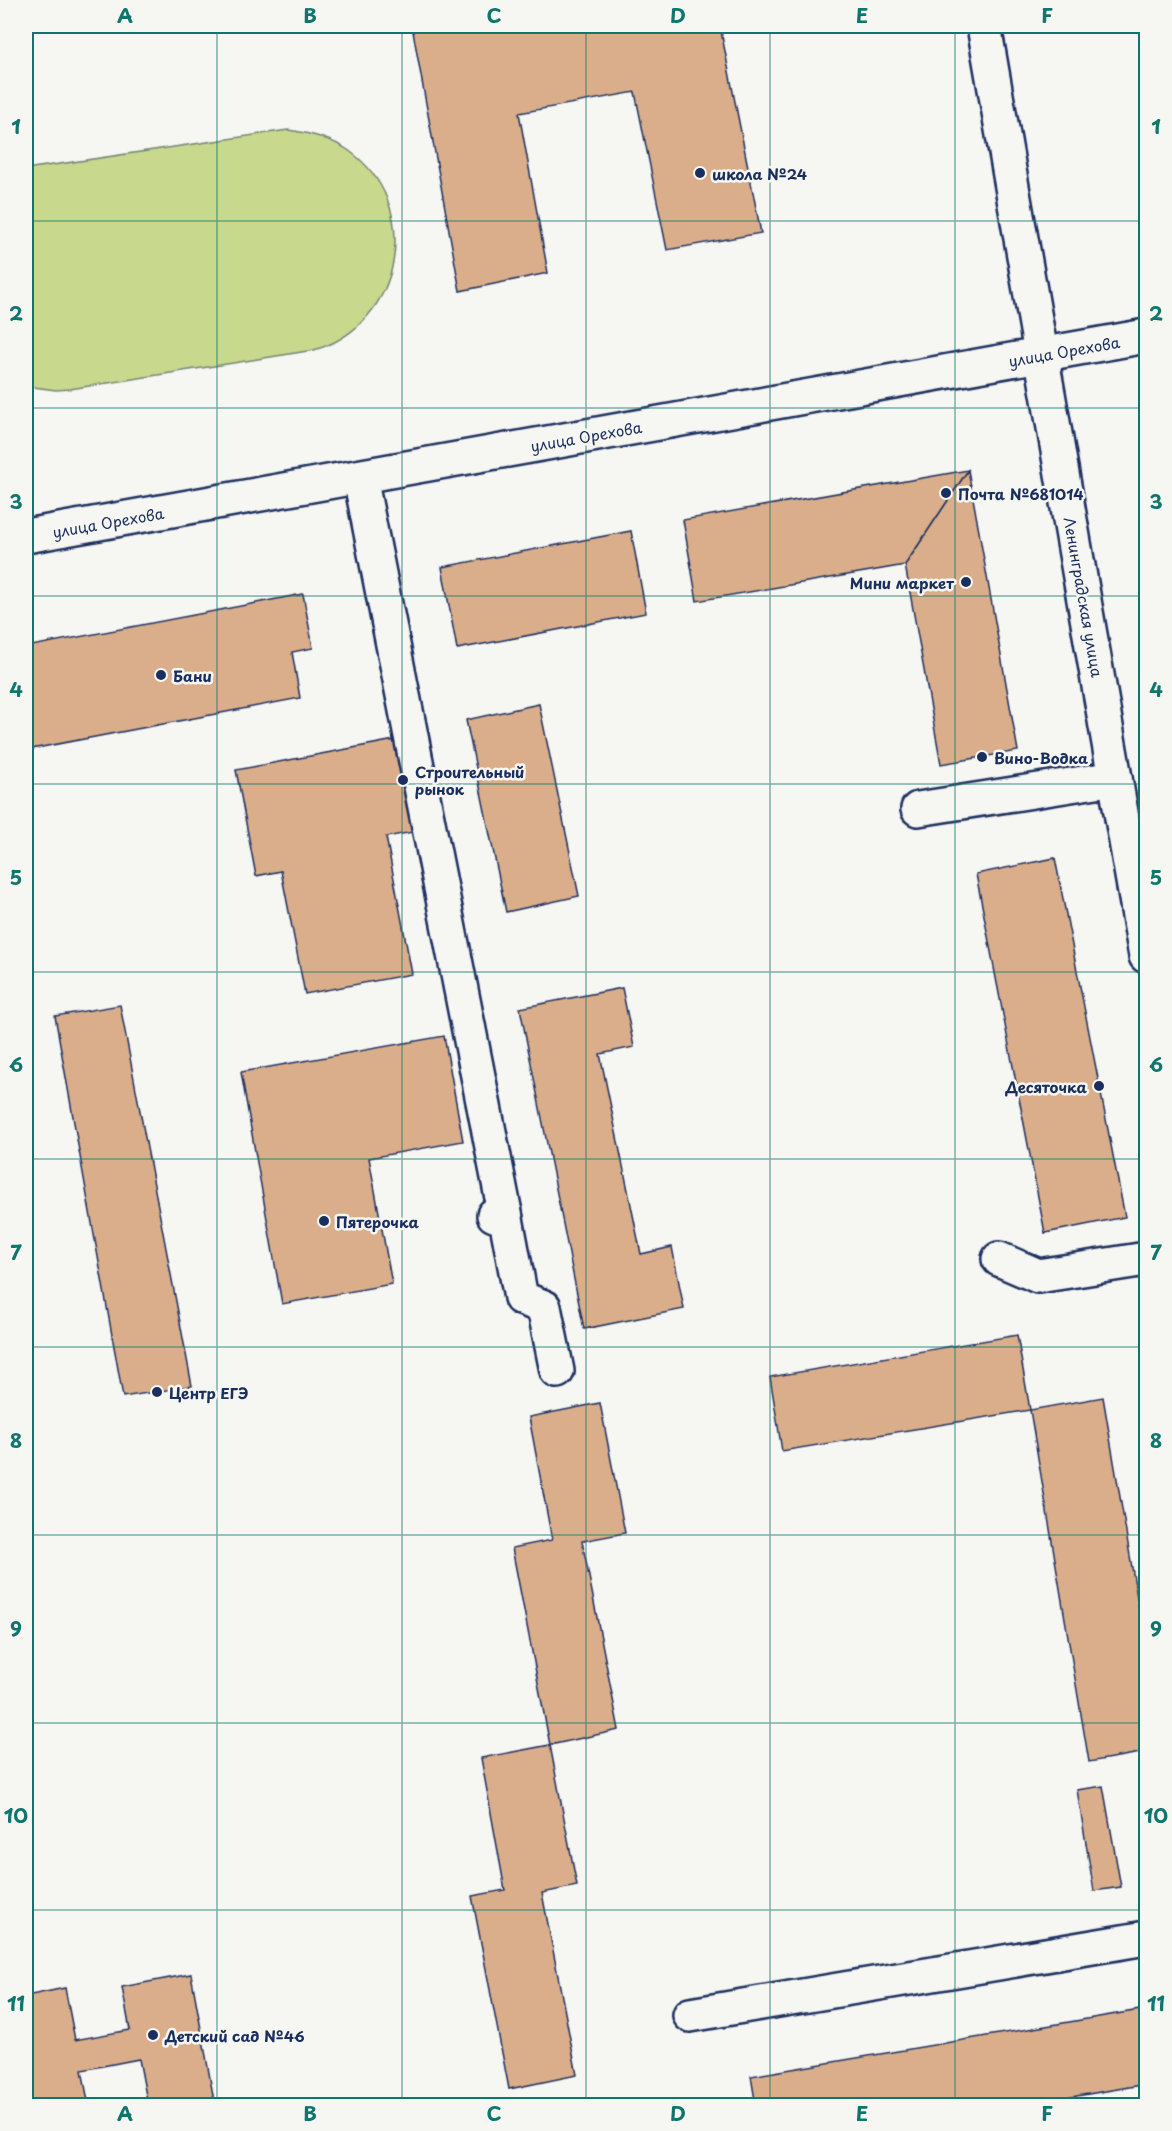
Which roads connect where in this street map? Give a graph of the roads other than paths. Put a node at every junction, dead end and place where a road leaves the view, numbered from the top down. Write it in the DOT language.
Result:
graph roads {
  1 [pos="984,26"];
  2 [pos="1146,336"];
  3 [pos="1042,355"];
  4 [pos="360,477"];
  5 [pos="26,536"];
  6 [pos="1116,778"];
  7 [pos="918,809"];
  8 [pos="1146,956"];
  9 [pos="999,1259"];
  10 [pos="1146,1259"];
  11 [pos="557,1371"];
  12 [pos="1146,1938"];
  13 [pos="690,2015"];
  1 -- 3 [label="street, Ленинградская улица"];
  2 -- 3 [label="street, улица Орехова"];
  3 -- 4 [label="street, улица Орехова"];
  3 -- 6 [label="street, Ленинградская улица"];
  4 -- 5 [label="street, улица Орехова"];
  4 -- 11 [label="street"];
  6 -- 7 [label="street"];
  6 -- 8 [label="street, Ленинградская улица"];
  9 -- 10 [label="street"];
  12 -- 13 [label="street"];
}
